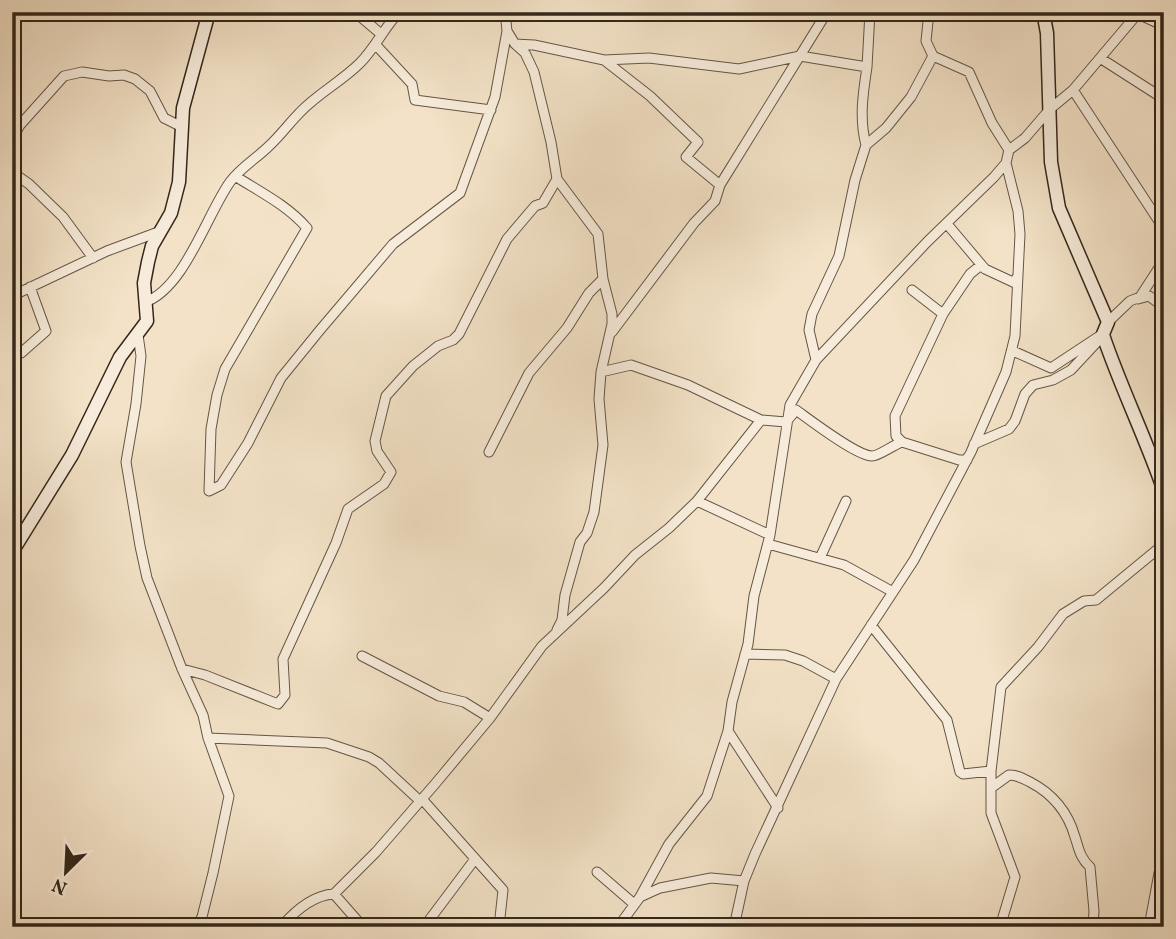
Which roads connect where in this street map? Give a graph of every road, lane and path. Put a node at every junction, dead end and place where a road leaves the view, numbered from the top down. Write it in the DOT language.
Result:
graph roads {
  1 [pos="209,12"];
  2 [pos="355,12"];
  3 [pos="399,12"];
  4 [pos="505,12"];
  5 [pos="827,12"];
  6 [pos="870,12"];
  7 [pos="929,12"];
  8 [pos="1043,12"];
  9 [pos="1138,13"];
  10 [pos="1164,26"];
  11 [pos="507,31"];
  12 [pos="381,34"];
  13 [pos="375,44"];
  14 [pos="515,44"];
  15 [pos="800,56"];
  16 [pos="933,56"];
  17 [pos="1100,58"];
  18 [pos="604,60"];
  19 [pos="867,67"];
  20 [pos="1073,90"];
  21 [pos="1164,99"];
  22 [pos="1050,109"];
  23 [pos="491,110"];
  24 [pos="182,127"];
  25 [pos="12,139"];
  26 [pos="866,145"];
  27 [pos="1009,150"];
  28 [pos="1006,163"];
  29 [pos="12,172"];
  30 [pos="235,176"];
  31 [pos="557,179"];
  32 [pos="720,185"];
  33 [pos="947,224"];
  34 [pos="1164,229"];
  35 [pos="161,231"];
  36 [pos="93,258"];
  37 [pos="1164,260"];
  38 [pos="981,265"];
  39 [pos="1018,276"];
  40 [pos="603,279"];
  41 [pos="30,287"];
  42 [pos="912,290"];
  43 [pos="12,296"];
  44 [pos="1130,301"];
  45 [pos="145,302"];
  46 [pos="1164,307"];
  47 [pos="943,314"];
  48 [pos="1105,331"];
  49 [pos="138,335"];
  50 [pos="609,336"];
  51 [pos="12,351"];
  52 [pos="1013,351"];
  53 [pos="816,360"];
  54 [pos="601,372"];
  55 [pos="761,420"];
  56 [pos="786,422"];
  57 [pos="902,442"];
  58 [pos="973,448"];
  59 [pos="489,452"];
  60 [pos="1164,491"];
  61 [pos="697,501"];
  62 [pos="846,501"];
  63 [pos="769,540"];
  64 [pos="1164,544"];
  65 [pos="12,552"];
  66 [pos="820,558"];
  67 [pos="893,592"];
  68 [pos="871,625"];
  69 [pos="556,633"];
  70 [pos="745,654"];
  71 [pos="362,656"];
  72 [pos="182,669"];
  73 [pos="836,679"];
  74 [pos="490,718"];
  75 [pos="728,731"];
  76 [pos="208,738"];
  77 [pos="991,771"];
  78 [pos="991,788"];
  79 [pos="421,800"];
  80 [pos="778,808"];
  81 [pos="1164,846"];
  82 [pos="475,859"];
  83 [pos="597,872"];
  84 [pos="744,881"];
  85 [pos="334,894"];
  86 [pos="637,900"];
  87 [pos="196,927"];
  88 [pos="281,927"];
  89 [pos="363,927"];
  90 [pos="424,927"];
  91 [pos="499,927"];
  92 [pos="618,927"];
  93 [pos="734,927"];
  94 [pos="1000,927"];
  95 [pos="1093,927"];
  96 [pos="1149,927"];
  1 -- 24 [label="street"];
  2 -- 12 [label="street"];
  3 -- 12 [label="street"];
  4 -- 11 [label="street"];
  5 -- 15 [label="street"];
  6 -- 19 [label="street"];
  7 -- 16 [label="street"];
  8 -- 22 [label="street"];
  9 -- 10 [label="street"];
  9 -- 17 [label="street"];
  11 -- 14 [label="street"];
  11 -- 23 [label="street"];
  12 -- 13 [label="street"];
  13 -- 23 [label="street"];
  13 -- 30 [label="street"];
  14 -- 18 [label="street"];
  14 -- 31 [label="street"];
  15 -- 18 [label="street"];
  15 -- 19 [label="street"];
  15 -- 32 [label="street"];
  16 -- 26 [label="street"];
  16 -- 27 [label="street"];
  17 -- 20 [label="street"];
  17 -- 21 [label="street"];
  18 -- 32 [label="street"];
  19 -- 26 [label="street"];
  20 -- 22 [label="street"];
  20 -- 34 [label="street"];
  22 -- 27 [label="street"];
  22 -- 48 [label="street"];
  23 -- 30 [label="street"];
  24 -- 25 [label="street"];
  24 -- 35 [label="street"];
  26 -- 53 [label="street"];
  27 -- 28 [label="street"];
  28 -- 33 [label="street"];
  28 -- 39 [label="street"];
  29 -- 36 [label="street"];
  30 -- 45 [label="street"];
  31 -- 40 [label="street"];
  31 -- 72 [label="street"];
  32 -- 50 [label="street"];
  33 -- 38 [label="street"];
  33 -- 53 [label="street"];
  35 -- 36 [label="street"];
  35 -- 45 [label="street"];
  36 -- 41 [label="street"];
  37 -- 44 [label="street"];
  38 -- 39 [label="street"];
  38 -- 47 [label="street"];
  39 -- 52 [label="street"];
  40 -- 50 [label="street"];
  40 -- 59 [label="street"];
  41 -- 43 [label="street"];
  41 -- 51 [label="street"];
  42 -- 47 [label="street"];
  44 -- 46 [label="street"];
  44 -- 48 [label="street"];
  45 -- 49 [label="street"];
  47 -- 57 [label="street"];
  48 -- 52 [label="street"];
  48 -- 58 [label="street"];
  48 -- 60 [label="street"];
  49 -- 65 [label="street"];
  49 -- 72 [label="street"];
  50 -- 54 [label="street"];
  52 -- 58 [label="street"];
  53 -- 56 [label="street"];
  54 -- 55 [label="street"];
  54 -- 69 [label="street"];
  55 -- 56 [label="street"];
  55 -- 61 [label="street"];
  56 -- 57 [label="street"];
  56 -- 63 [label="street"];
  57 -- 58 [label="street"];
  58 -- 67 [label="street"];
  61 -- 63 [label="street"];
  61 -- 69 [label="street"];
  62 -- 66 [label="street"];
  63 -- 66 [label="street"];
  63 -- 70 [label="street"];
  64 -- 77 [label="street"];
  66 -- 67 [label="street"];
  67 -- 68 [label="street"];
  68 -- 73 [label="street"];
  68 -- 77 [label="street"];
  69 -- 74 [label="street"];
  70 -- 73 [label="street"];
  70 -- 75 [label="street"];
  71 -- 74 [label="street"];
  72 -- 76 [label="street"];
  73 -- 80 [label="street"];
  74 -- 79 [label="street"];
  75 -- 80 [label="street"];
  75 -- 86 [label="street"];
  76 -- 79 [label="street"];
  76 -- 87 [label="street"];
  77 -- 78 [label="street"];
  78 -- 94 [label="street"];
  78 -- 95 [label="street"];
  79 -- 82 [label="street"];
  79 -- 85 [label="street"];
  80 -- 84 [label="street"];
  81 -- 96 [label="street"];
  82 -- 90 [label="street"];
  82 -- 91 [label="street"];
  83 -- 86 [label="street"];
  84 -- 86 [label="street"];
  84 -- 93 [label="street"];
  85 -- 88 [label="street"];
  85 -- 89 [label="street"];
  86 -- 92 [label="street"];
}
